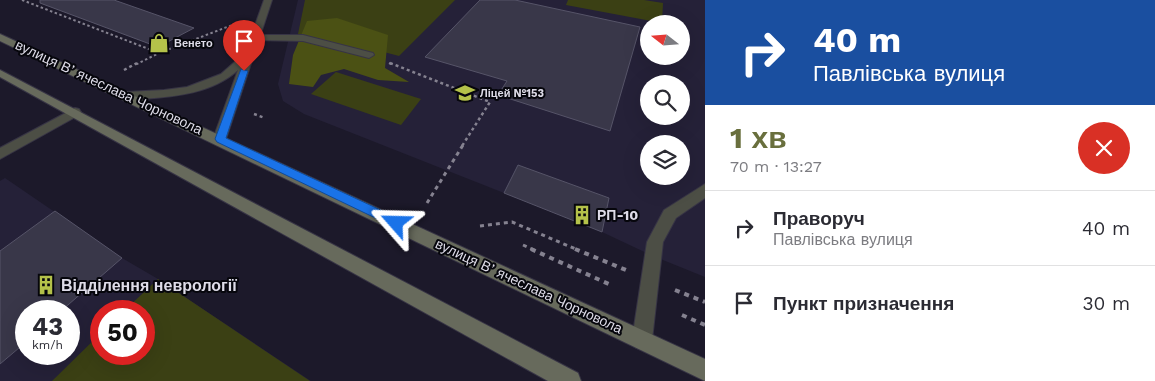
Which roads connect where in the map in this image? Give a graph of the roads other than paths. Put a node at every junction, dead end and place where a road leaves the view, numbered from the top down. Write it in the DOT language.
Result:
graph roads {
  1 [pos="268,0"];
  2 [pos="0,37"];
  3 [pos="255,38"];
  4 [pos="249,54"];
  5 [pos="369,55"];
  6 [pos="0,73"];
  7 [pos="126,96"];
  8 [pos="75,112"];
  9 [pos="220,139"];
  10 [pos="0,154"];
  11 [pos="705,190"];
  12 [pos="642,340"];
  13 [pos="705,370"];
  14 [pos="570,381"];
  1 -- 3 [label="street"];
  2 -- 7 [label="main road, вулиця Вʼячеслава Чорновола"];
  3 -- 4 [label="street"];
  3 -- 5 [label="street"];
  4 -- 7 [label="street"];
  4 -- 9 [label="street"];
  6 -- 8 [label="main road"];
  7 -- 9 [label="main road, вулиця Вʼячеслава Чорновола"];
  8 -- 10 [label="street"];
  8 -- 14 [label="main road"];
  9 -- 12 [label="main road, вулиця Вʼячеслава Чорновола"];
  11 -- 12 [label="street"];
  12 -- 13 [label="main road, вулиця Вʼячеслава Чорновола"];
}
